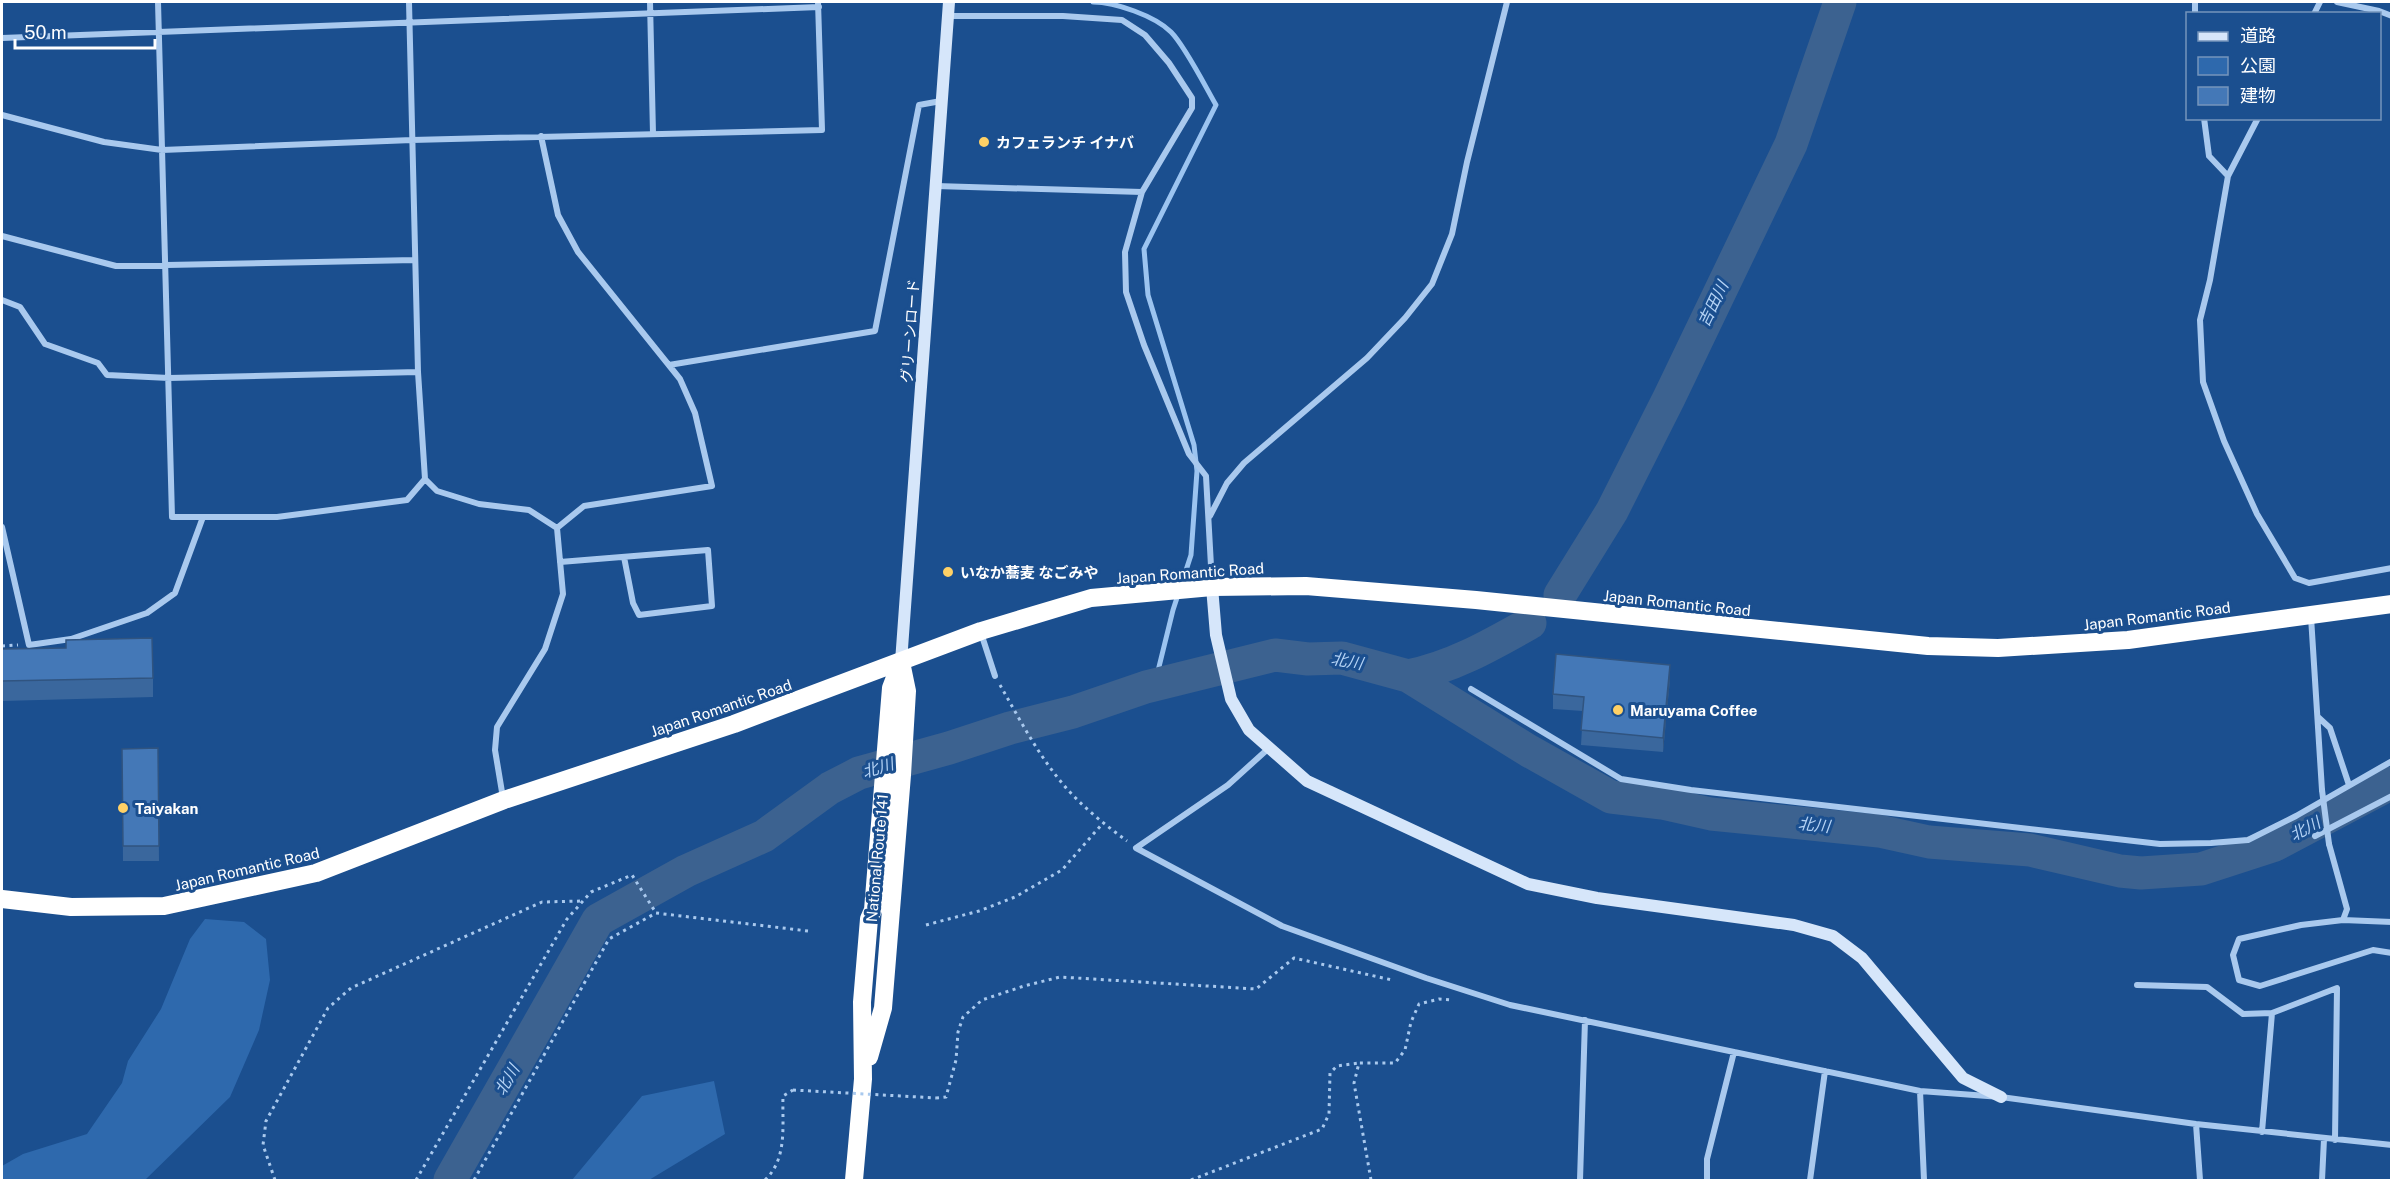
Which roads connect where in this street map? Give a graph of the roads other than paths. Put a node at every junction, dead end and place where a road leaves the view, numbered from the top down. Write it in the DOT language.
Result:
graph roads {
  1 [pos="158,2"];
  2 [pos="409,2"];
  3 [pos="650,2"];
  4 [pos="949,2"];
  5 [pos="1507,2"];
  6 [pos="2337,2"];
  7 [pos="818,4"];
  8 [pos="651,13"];
  9 [pos="948,16"];
  10 [pos="2391,16"];
  11 [pos="410,23"];
  12 [pos="159,33"];
  13 [pos="2,38"];
  14 [pos="942,101"];
  15 [pos="2,115"];
  16 [pos="2204,120"];
  17 [pos="2257,120"];
  18 [pos="652,134"];
  19 [pos="541,136"];
  20 [pos="412,140"];
  21 [pos="162,150"];
  22 [pos="2228,176"];
  23 [pos="936,186"];
  24 [pos="1142,192"];
  25 [pos="2,236"];
  26 [pos="415,260"];
  27 [pos="166,267"];
  28 [pos="2,300"];
  29 [pos="669,365"];
  30 [pos="418,372"];
  31 [pos="169,378"];
  32 [pos="425,479"];
  33 [pos="1210,516"];
  34 [pos="203,517"];
  35 [pos="2,526"];
  36 [pos="557,528"];
  37 [pos="624,557"];
  38 [pos="560,562"];
  39 [pos="2391,568"];
  40 [pos="1212,587"];
  41 [pos="2391,604"];
  42 [pos="2311,614"];
  43 [pos="981,631"];
  44 [pos="901,662"];
  45 [pos="995,676"];
  46 [pos="1471,689"];
  47 [pos="2317,717"];
  48 [pos="897,725"];
  49 [pos="1269,748"];
  50 [pos="2391,761"];
  51 [pos="2349,785"];
  52 [pos="2391,796"];
  53 [pos="504,800"];
  54 [pos="2315,836"];
  55 [pos="2,899"];
  56 [pos="2343,920"];
  57 [pos="2391,922"];
  58 [pos="2391,953"];
  59 [pos="2137,985"];
  60 [pos="2272,1013"];
  61 [pos="1586,1020"];
  62 [pos="1734,1052"];
  63 [pos="1825,1071"];
  64 [pos="863,1079"];
  65 [pos="1920,1091"];
  66 [pos="2001,1098"];
  67 [pos="2196,1124"];
  68 [pos="2262,1132"];
  69 [pos="2324,1139"];
  70 [pos="2336,1140"];
  71 [pos="2391,1145"];
  72 [pos="854,1180"];
  73 [pos="1580,1180"];
  74 [pos="1707,1180"];
  75 [pos="1810,1180"];
  76 [pos="1924,1180"];
  77 [pos="2200,1180"];
  78 [pos="2322,1180"];
  1 -- 12 [label="street"];
  2 -- 11 [label="street"];
  3 -- 8 [label="street"];
  4 -- 9 [label="street, グリーンロード"];
  5 -- 33 [label="street"];
  6 -- 10 [label="street"];
  7 -- 8 [label="street"];
  7 -- 18 [label="street"];
  8 -- 11 [label="street"];
  8 -- 18 [label="street"];
  9 -- 14 [label="street, グリーンロード"];
  9 -- 24 [label="street"];
  11 -- 12 [label="street"];
  11 -- 20 [label="street"];
  12 -- 13 [label="street"];
  12 -- 21 [label="street"];
  14 -- 23 [label="street, グリーンロード"];
  14 -- 29 [label="street"];
  15 -- 21 [label="street"];
  16 -- 22 [label="street"];
  17 -- 22 [label="street"];
  18 -- 19 [label="street"];
  19 -- 20 [label="street"];
  19 -- 29 [label="street"];
  20 -- 21 [label="street"];
  20 -- 26 [label="street"];
  21 -- 27 [label="street"];
  22 -- 39 [label="street"];
  23 -- 24 [label="street"];
  23 -- 44 [label="street, グリーンロード"];
  24 -- 33 [label="street"];
  25 -- 27 [label="street"];
  26 -- 27 [label="street"];
  26 -- 30 [label="street"];
  27 -- 31 [label="street"];
  28 -- 31 [label="street"];
  29 -- 36 [label="street"];
  30 -- 31 [label="street"];
  30 -- 32 [label="street"];
  31 -- 34 [label="street"];
  32 -- 34 [label="street"];
  32 -- 36 [label="street"];
  33 -- 40 [label="street"];
  34 -- 35 [label="street"];
  36 -- 38 [label="street"];
  37 -- 37 [label="street"];
  37 -- 38 [label="street"];
  38 -- 53 [label="street"];
  40 -- 42 [label="highway, Japan Romantic Road"];
  40 -- 43 [label="highway, Japan Romantic Road"];
  40 -- 49 [label="street"];
  41 -- 42 [label="highway, Japan Romantic Road"];
  42 -- 47 [label="street"];
  43 -- 44 [label="highway, Japan Romantic Road"];
  43 -- 45 [label="street"];
  44 -- 48 [label="highway, National Route 141"];
  44 -- 53 [label="highway, Japan Romantic Road"];
  46 -- 51 [label="street"];
  47 -- 51 [label="street"];
  47 -- 56 [label="street, bridge"];
  48 -- 64 [label="highway, National Route 141"];
  48 -- 64 [label="highway, National Route 141"];
  49 -- 61 [label="street"];
  49 -- 66 [label="street"];
  50 -- 51 [label="street"];
  52 -- 54 [label="street"];
  53 -- 55 [label="highway, Japan Romantic Road"];
  56 -- 57 [label="street"];
  56 -- 58 [label="street"];
  59 -- 60 [label="street"];
  60 -- 68 [label="street"];
  60 -- 70 [label="street"];
  61 -- 62 [label="street"];
  61 -- 73 [label="street"];
  62 -- 63 [label="street"];
  62 -- 74 [label="street"];
  63 -- 65 [label="street"];
  63 -- 75 [label="street"];
  64 -- 72 [label="highway, National Route 141"];
  65 -- 66 [label="street"];
  65 -- 76 [label="street"];
  66 -- 67 [label="street"];
  67 -- 68 [label="street"];
  67 -- 77 [label="street"];
  68 -- 69 [label="street"];
  69 -- 70 [label="street"];
  69 -- 78 [label="street"];
  70 -- 71 [label="street"];
}
